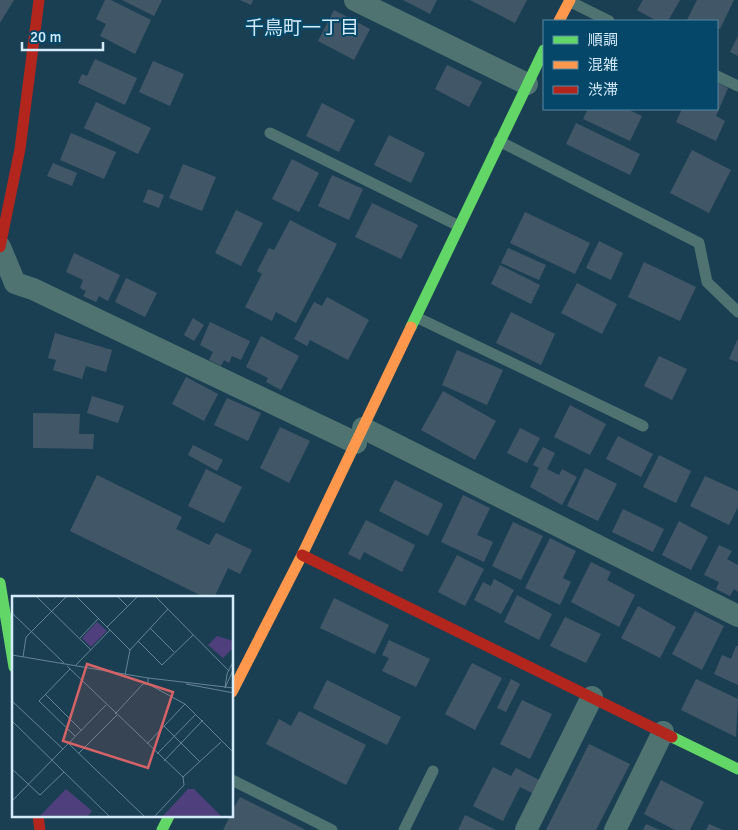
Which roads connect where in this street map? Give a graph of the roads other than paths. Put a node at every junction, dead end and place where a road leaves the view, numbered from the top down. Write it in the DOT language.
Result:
graph roads {
  1 [pos="39,0"];
  2 [pos="355,0"];
  3 [pos="569,0"];
  4 [pos="559,20"];
  5 [pos="607,20"];
  6 [pos="543,52"];
  7 [pos="718,76"];
  8 [pos="527,84"];
  9 [pos="738,86"];
  10 [pos="270,132"];
  11 [pos="499,141"];
  12 [pos="459,226"];
  13 [pos="0,247"];
  14 [pos="738,312"];
  15 [pos="416,317"];
  16 [pos="643,426"];
  17 [pos="359,436"];
  18 [pos="302,556"];
  19 [pos="0,583"];
  20 [pos="738,616"];
  21 [pos="12,655"];
  22 [pos="234,688"];
  23 [pos="592,697"];
  24 [pos="663,732"];
  25 [pos="738,768"];
  26 [pos="433,771"];
  27 [pos="234,781"];
  28 [pos="168,818"];
  29 [pos="162,830"];
  30 [pos="332,830"];
  31 [pos="404,830"];
  32 [pos="526,830"];
  33 [pos="615,830"];
  1 -- 13 [label="main road"];
  2 -- 8 [label="street"];
  3 -- 4 [label="main road"];
  3 -- 5 [label="lane"];
  6 -- 8 [label="main road"];
  7 -- 9 [label="lane"];
  8 -- 11 [label="main road"];
  10 -- 12 [label="lane"];
  11 -- 12 [label="main road"];
  11 -- 14 [label="lane"];
  12 -- 15 [label="main road"];
  13 -- 17 [label="street"];
  15 -- 16 [label="lane"];
  15 -- 17 [label="main road"];
  17 -- 18 [label="main road"];
  17 -- 20 [label="street"];
  18 -- 22 [label="main road"];
  18 -- 23 [label="main road"];
  19 -- 21 [label="main road"];
  23 -- 24 [label="main road"];
  23 -- 32 [label="street"];
  24 -- 25 [label="main road"];
  24 -- 33 [label="street"];
  26 -- 31 [label="lane"];
  27 -- 30 [label="lane"];
  28 -- 29 [label="main road"];
}
